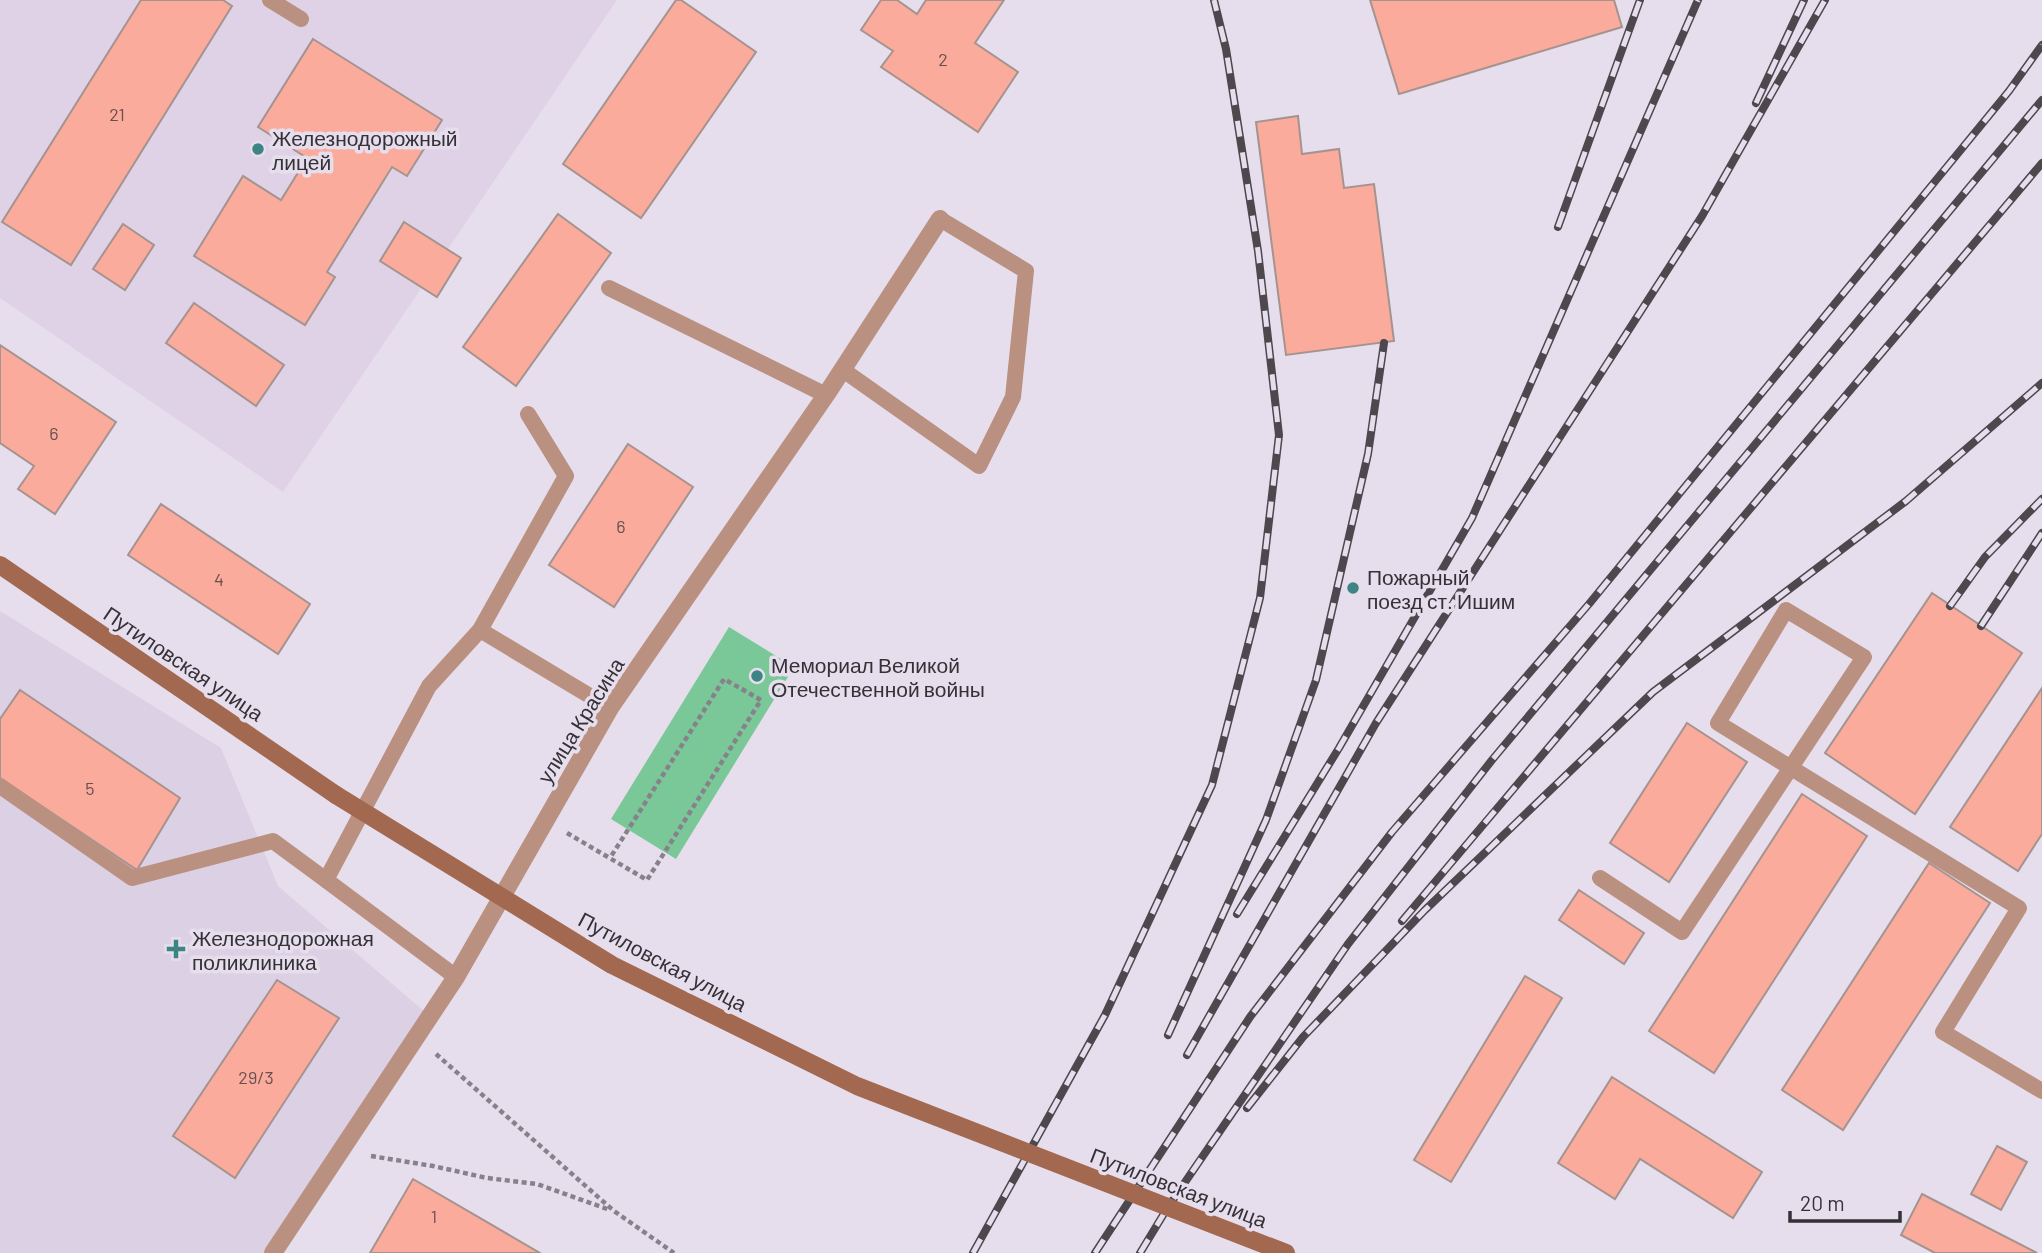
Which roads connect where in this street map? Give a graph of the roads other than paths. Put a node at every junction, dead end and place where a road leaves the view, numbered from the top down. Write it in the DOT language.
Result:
graph roads {
  1 [pos="270,0"];
  2 [pos="301,19"];
  3 [pos="940,219"];
  4 [pos="610,288"];
  5 [pos="843,370"];
  6 [pos="826,395"];
  7 [pos="528,414"];
  8 [pos="0,565"];
  9 [pos="480,630"];
  10 [pos="610,708"];
  11 [pos="1790,767"];
  12 [pos="0,786"];
  13 [pos="1600,878"];
  14 [pos="326,880"];
  15 [pos="456,977"];
  16 [pos="2042,1091"];
  17 [pos="273,1253"];
  18 [pos="1286,1253"];
  1 -- 2 [label="lane"];
  3 -- 5 [label="street, улица Красина"];
  3 -- 5 [label="lane"];
  4 -- 6 [label="lane"];
  5 -- 6 [label="street, улица Красина"];
  6 -- 10 [label="street, улица Красина"];
  7 -- 9 [label="lane"];
  8 -- 18 [label="main road, Путиловская улица, bridge"];
  9 -- 10 [label="lane"];
  9 -- 14 [label="lane"];
  10 -- 15 [label="street, улица Красина"];
  11 -- 11 [label="lane"];
  11 -- 13 [label="lane"];
  11 -- 16 [label="lane"];
  12 -- 14 [label="lane"];
  14 -- 15 [label="lane"];
  15 -- 17 [label="street, улица Красина"];
}
